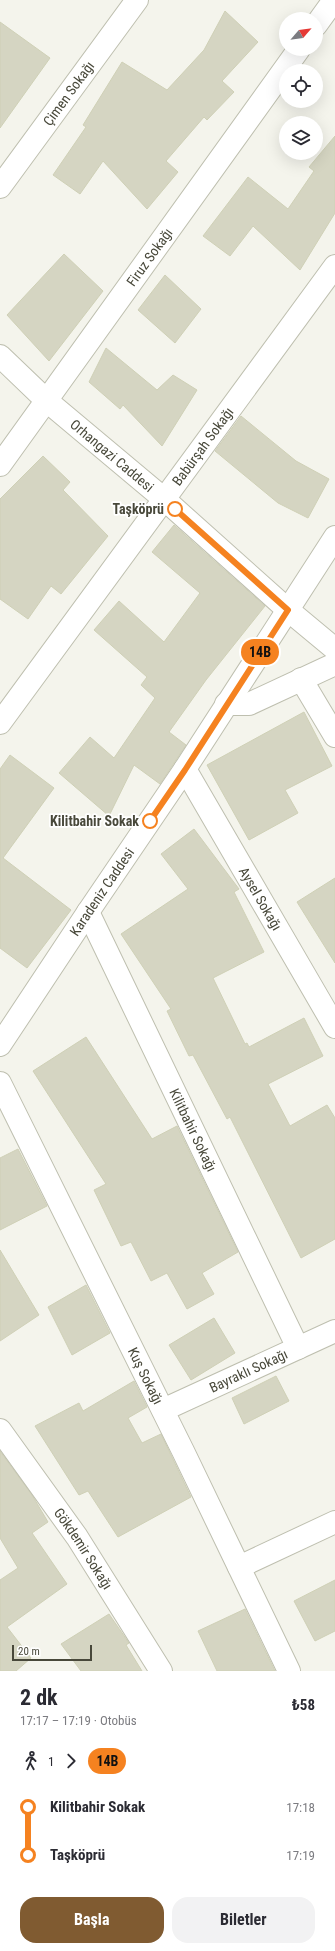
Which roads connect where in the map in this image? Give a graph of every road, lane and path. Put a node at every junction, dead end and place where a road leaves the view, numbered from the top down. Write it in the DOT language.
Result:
graph roads {
  1 [pos="137,0"];
  2 [pos="334,0"];
  3 [pos="323,15"];
  4 [pos="294,56"];
  5 [pos="0,188"];
  6 [pos="335,266"];
  7 [pos="0,356"];
  8 [pos="47,401"];
  9 [pos="0,465"];
  10 [pos="164,498"];
  11 [pos="335,538"];
  12 [pos="288,610"];
  13 [pos="335,648"];
  14 [pos="335,664"];
  15 [pos="301,679"];
  16 [pos="226,704"];
  17 [pos="0,723"];
  18 [pos="335,736"];
  19 [pos="185,770"];
  20 [pos="88,912"];
  21 [pos="335,1027"];
  22 [pos="0,1045"];
  23 [pos="0,1083"];
  24 [pos="335,1331"];
  25 [pos="298,1348"];
  26 [pos="162,1410"];
  27 [pos="0,1430"];
  28 [pos="335,1522"];
  29 [pos="239,1567"];
  30 [pos="161,1671"];
  31 [pos="289,1671"];
  1 -- 5 [label="street, Çimen Sokağı"];
  2 -- 3 [label="street"];
  4 -- 8 [label="street, Firuz Sokağı"];
  6 -- 10 [label="street, Babürşah Sokağı"];
  7 -- 8 [label="street, Orhangazi Caddesi"];
  8 -- 9 [label="street, Firuz Sokağı"];
  8 -- 10 [label="street, Orhangazi Caddesi"];
  10 -- 12 [label="street, Orhangazi Caddesi"];
  10 -- 17 [label="street, Babürşah Sokağı"];
  11 -- 12 [label="street, Karadeniz Caddesi"];
  12 -- 13 [label="street, Orhangazi Caddesi"];
  12 -- 16 [label="street, Karadeniz Caddesi"];
  14 -- 15 [label="street"];
  15 -- 16 [label="street"];
  15 -- 18 [label="street"];
  16 -- 19 [label="street, Karadeniz Caddesi"];
  19 -- 20 [label="street, Karadeniz Caddesi"];
  19 -- 21 [label="street, Aysel Sokağı"];
  20 -- 22 [label="street, Karadeniz Caddesi"];
  20 -- 25 [label="street, Kilitbahir Sokağı"];
  23 -- 26 [label="street, Kuş Sokağı"];
  24 -- 25 [label="street, Bayraklı Sokağı"];
  25 -- 26 [label="street, Bayraklı Sokağı"];
  26 -- 29 [label="street, Kuş Sokağı"];
  27 -- 30 [label="street, Gökdemir Sokağı"];
  28 -- 29 [label="street"];
  29 -- 31 [label="street, Kuş Sokağı"];
}
